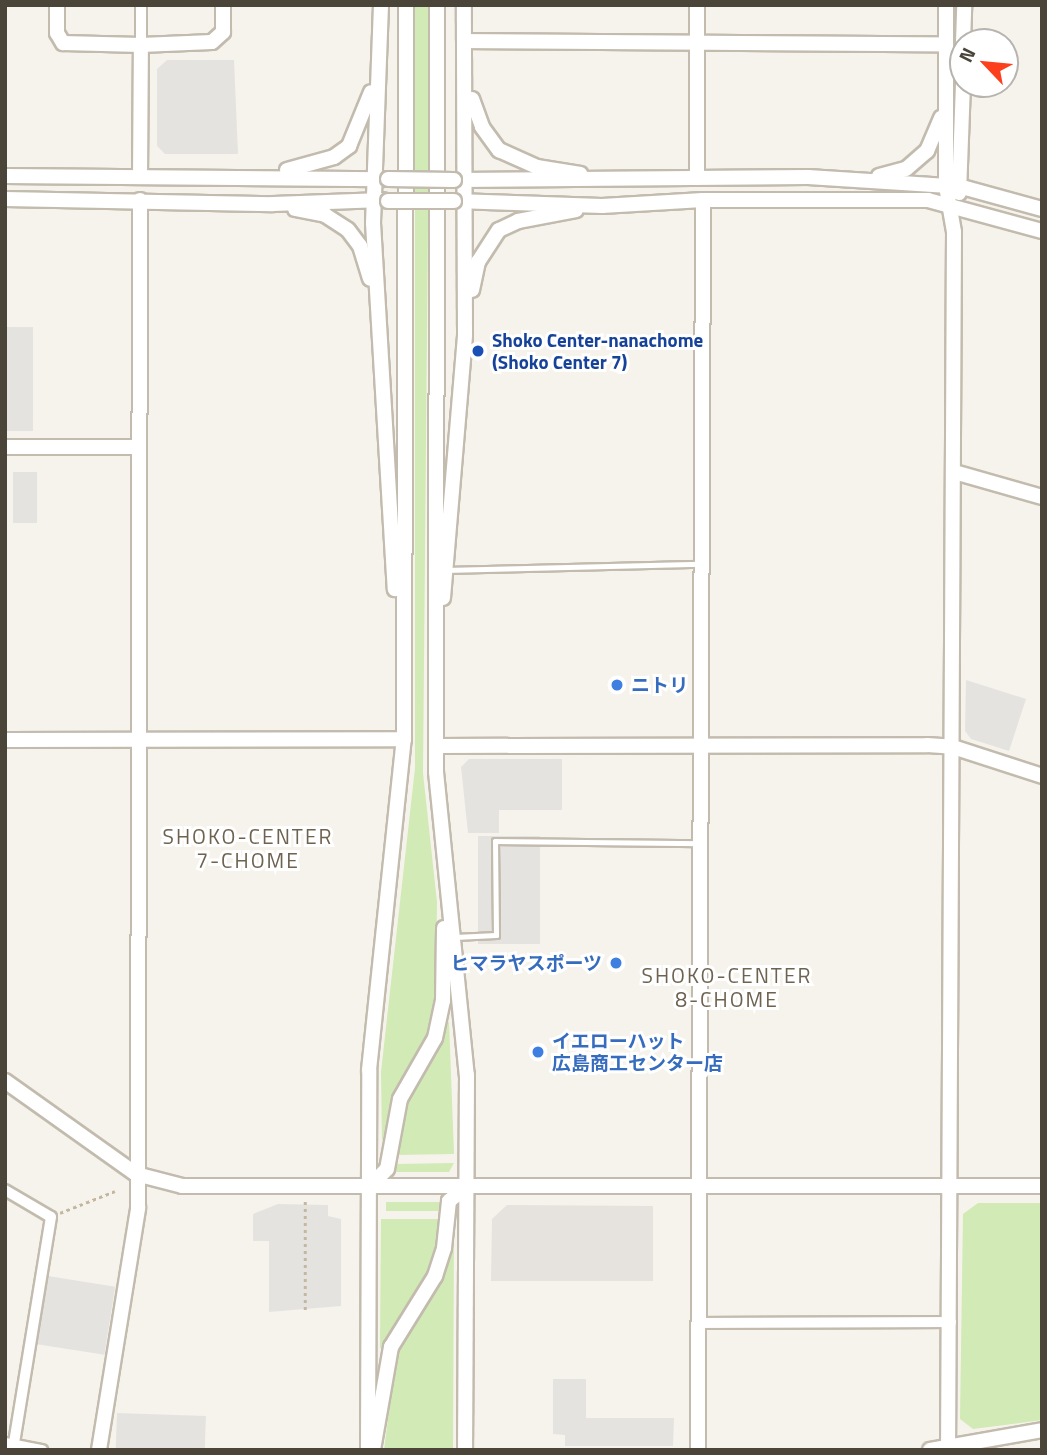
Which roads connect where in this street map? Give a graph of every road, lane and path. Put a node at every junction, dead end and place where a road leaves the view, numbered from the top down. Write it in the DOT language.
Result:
graph roads {
  1 [pos="57,5"];
  2 [pos="141,5"];
  3 [pos="223,5"];
  4 [pos="380,5"];
  5 [pos="406,5"];
  6 [pos="437,5"];
  7 [pos="464,5"];
  8 [pos="697,5"];
  9 [pos="946,5"];
  10 [pos="964,5"];
  11 [pos="964,28"];
  12 [pos="378,41"];
  13 [pos="466,41"];
  14 [pos="697,42"];
  15 [pos="946,44"];
  16 [pos="141,45"];
  17 [pos="468,80"];
  18 [pos="945,80"];
  19 [pos="963,98"];
  20 [pos="261,175"];
  21 [pos="5,176"];
  22 [pos="140,177"];
  23 [pos="808,177"];
  24 [pos="610,178"];
  25 [pos="697,178"];
  26 [pos="381,179"];
  27 [pos="460,180"];
  28 [pos="946,186"];
  29 [pos="962,187"];
  30 [pos="5,199"];
  31 [pos="140,200"];
  32 [pos="381,200"];
  33 [pos="703,200"];
  34 [pos="460,201"];
  35 [pos="273,204"];
  36 [pos="953,204"];
  37 [pos="602,206"];
  38 [pos="1042,209"];
  39 [pos="1042,230"];
  40 [pos="376,297"];
  41 [pos="465,335"];
  42 [pos="5,447"];
  43 [pos="139,447"];
  44 [pos="954,472"];
  45 [pos="1042,497"];
  46 [pos="703,564"];
  47 [pos="446,570"];
  48 [pos="435,674"];
  49 [pos="402,685"];
  50 [pos="404,739"];
  51 [pos="5,740"];
  52 [pos="140,740"];
  53 [pos="436,746"];
  54 [pos="701,747"];
  55 [pos="953,747"];
  56 [pos="1042,776"];
  57 [pos="700,843"];
  58 [pos="446,871"];
  59 [pos="453,937"];
  60 [pos="5,1081"];
  61 [pos="136,1174"];
  62 [pos="953,1186"];
  63 [pos="1042,1186"];
  64 [pos="369,1187"];
  65 [pos="467,1188"];
  66 [pos="699,1188"];
  67 [pos="5,1191"];
  68 [pos="115,1191"];
  69 [pos="305,1201"];
  70 [pos="51,1217"];
  71 [pos="305,1310"];
  72 [pos="951,1322"];
  73 [pos="700,1323"];
  74 [pos="1042,1430"];
  75 [pos="11,1446"];
  76 [pos="948,1447"];
  77 [pos="42,1450"];
  78 [pos="99,1450"];
  79 [pos="370,1450"];
  80 [pos="465,1450"];
  81 [pos="698,1450"];
  82 [pos="930,1450"];
  1 -- 16 [label="street"];
  2 -- 16 [label="street"];
  3 -- 16 [label="street"];
  4 -- 12 [label="street"];
  5 -- 49 [label="street"];
  6 -- 48 [label="street"];
  7 -- 13 [label="street"];
  8 -- 14 [label="street"];
  9 -- 15 [label="street"];
  10 -- 11 [label="street"];
  12 -- 20 [label="street"];
  12 -- 26 [label="street"];
  13 -- 14 [label="street"];
  13 -- 17 [label="street"];
  14 -- 15 [label="street"];
  14 -- 25 [label="street"];
  15 -- 18 [label="street"];
  16 -- 22 [label="street"];
  17 -- 24 [label="street"];
  17 -- 27 [label="street"];
  18 -- 23 [label="street"];
  18 -- 28 [label="street"];
  19 -- 29 [label="street"];
  20 -- 22 [label="street"];
  20 -- 26 [label="street"];
  21 -- 22 [label="street"];
  23 -- 25 [label="street"];
  23 -- 28 [label="street"];
  24 -- 25 [label="street"];
  24 -- 27 [label="street"];
  26 -- 27 [label="street, bridge"];
  26 -- 32 [label="street"];
  27 -- 34 [label="street"];
  28 -- 29 [label="street"];
  28 -- 36 [label="street"];
  29 -- 36 [label="street"];
  29 -- 38 [label="street"];
  30 -- 31 [label="street"];
  31 -- 35 [label="street"];
  31 -- 43 [label="street"];
  32 -- 34 [label="street, bridge"];
  32 -- 35 [label="street"];
  32 -- 40 [label="street"];
  33 -- 36 [label="street"];
  33 -- 37 [label="street"];
  33 -- 46 [label="street"];
  34 -- 37 [label="street"];
  34 -- 41 [label="street"];
  35 -- 40 [label="street"];
  36 -- 39 [label="street"];
  36 -- 44 [label="street"];
  37 -- 41 [label="street"];
  40 -- 49 [label="street"];
  41 -- 47 [label="street"];
  42 -- 43 [label="street"];
  43 -- 52 [label="street"];
  44 -- 45 [label="street"];
  44 -- 55 [label="street"];
  46 -- 47 [label="lane"];
  46 -- 54 [label="street"];
  47 -- 48 [label="street"];
  48 -- 53 [label="street"];
  49 -- 50 [label="street"];
  50 -- 52 [label="street"];
  50 -- 64 [label="street"];
  51 -- 52 [label="street"];
  52 -- 61 [label="street"];
  53 -- 54 [label="street"];
  53 -- 58 [label="street"];
  54 -- 55 [label="street"];
  54 -- 57 [label="street"];
  55 -- 56 [label="street"];
  55 -- 62 [label="street"];
  57 -- 59 [label="lane"];
  57 -- 66 [label="street"];
  58 -- 59 [label="street"];
  58 -- 64 [label="street"];
  59 -- 65 [label="street"];
  60 -- 61 [label="street"];
  61 -- 64 [label="street"];
  61 -- 78 [label="street"];
  62 -- 63 [label="street"];
  62 -- 66 [label="street"];
  62 -- 72 [label="street"];
  64 -- 65 [label="street"];
  64 -- 79 [label="street"];
  65 -- 66 [label="street"];
  65 -- 79 [label="street"];
  65 -- 80 [label="street"];
  66 -- 73 [label="street"];
  67 -- 70 [label="street"];
  68 -- 70 [label="path"];
  69 -- 71 [label="path"];
  70 -- 75 [label="street"];
  72 -- 73 [label="street"];
  72 -- 76 [label="street"];
  73 -- 81 [label="street"];
  74 -- 76 [label="street"];
  75 -- 77 [label="street"];
  76 -- 82 [label="street"];
}
